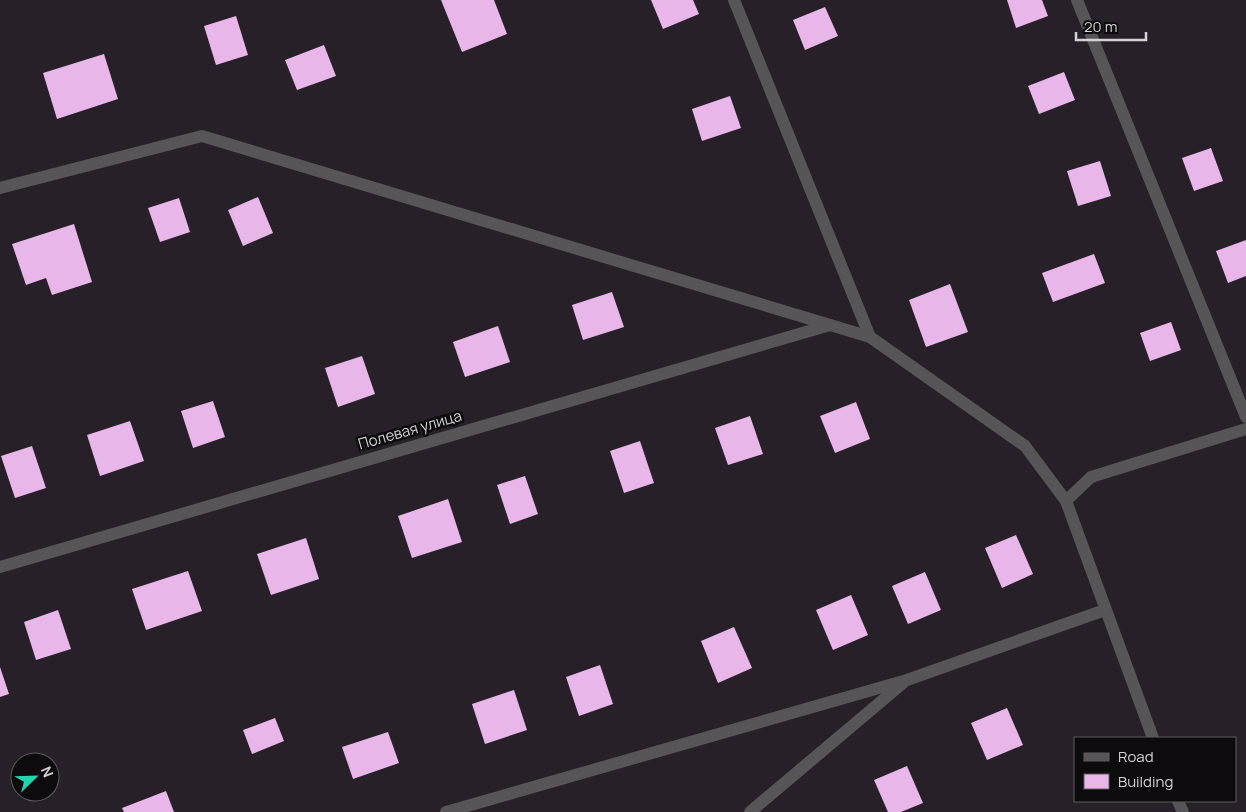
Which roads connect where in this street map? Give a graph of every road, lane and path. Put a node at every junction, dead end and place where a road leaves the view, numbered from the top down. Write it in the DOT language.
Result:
graph roads {
  1 [pos="734,0"];
  2 [pos="1077,0"];
  3 [pos="0,188"];
  4 [pos="830,325"];
  5 [pos="870,337"];
  6 [pos="1246,417"];
  7 [pos="1246,429"];
  8 [pos="1066,501"];
  9 [pos="0,567"];
  10 [pos="1105,610"];
  11 [pos="907,680"];
  12 [pos="1153,737"];
  13 [pos="446,812"];
  14 [pos="750,812"];
  1 -- 5 [label="street"];
  2 -- 6 [label="street"];
  3 -- 4 [label="street"];
  4 -- 5 [label="street"];
  4 -- 9 [label="street, Полевая улица"];
  5 -- 8 [label="street"];
  7 -- 8 [label="street"];
  8 -- 10 [label="street"];
  10 -- 11 [label="street"];
  10 -- 12 [label="street"];
  11 -- 13 [label="street"];
  11 -- 14 [label="street"];
}
